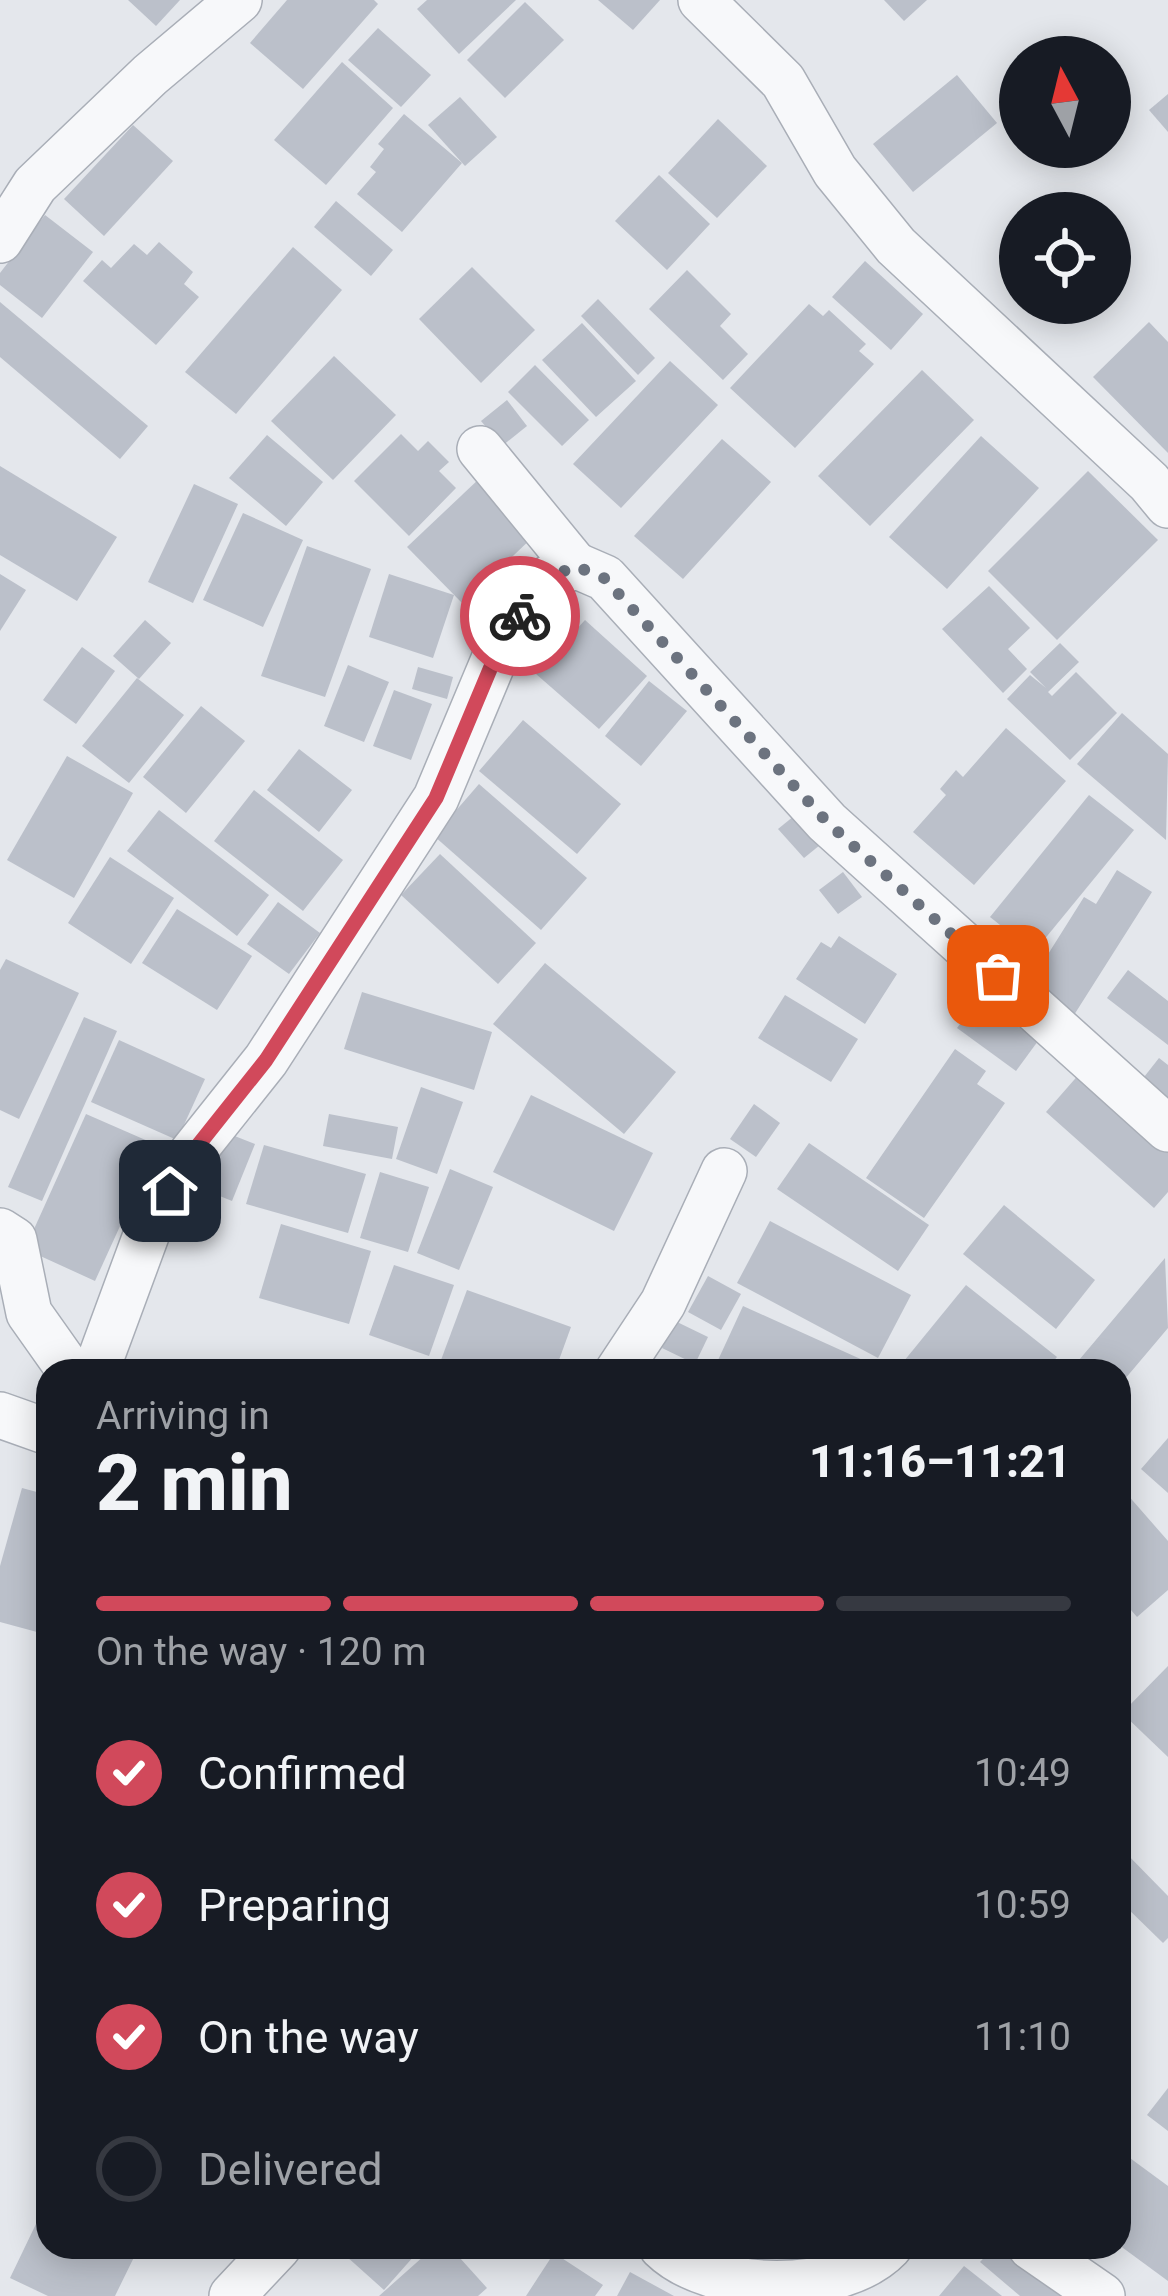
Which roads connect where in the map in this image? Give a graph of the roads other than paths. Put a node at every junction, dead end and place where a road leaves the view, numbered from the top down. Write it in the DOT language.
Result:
graph roads {
  1 [pos="239,0"];
  2 [pos="701,0"];
  3 [pos="0,240"];
  4 [pos="480,449"];
  5 [pos="1168,505"];
  6 [pos="575,566"];
  7 [pos="1168,1129"];
  8 [pos="724,1171"];
  9 [pos="0,1231"];
  10 [pos="62,1359"];
  11 [pos="100,1359"];
  12 [pos="626,1359"];
  13 [pos="0,1415"];
  14 [pos="36,1428"];
  15 [pos="267,2259"];
  16 [pos="675,2259"];
  17 [pos="878,2259"];
  18 [pos="1048,2259"];
  19 [pos="232,2296"];
  20 [pos="1102,2296"];
  1 -- 3 [label="street"];
  2 -- 5 [label="street"];
  4 -- 6 [label="street"];
  6 -- 7 [label="street"];
  6 -- 11 [label="street"];
  8 -- 12 [label="street"];
  9 -- 10 [label="street"];
  13 -- 14 [label="street"];
  15 -- 19 [label="street"];
  16 -- 17 [label="street"];
  18 -- 20 [label="street"];
}
